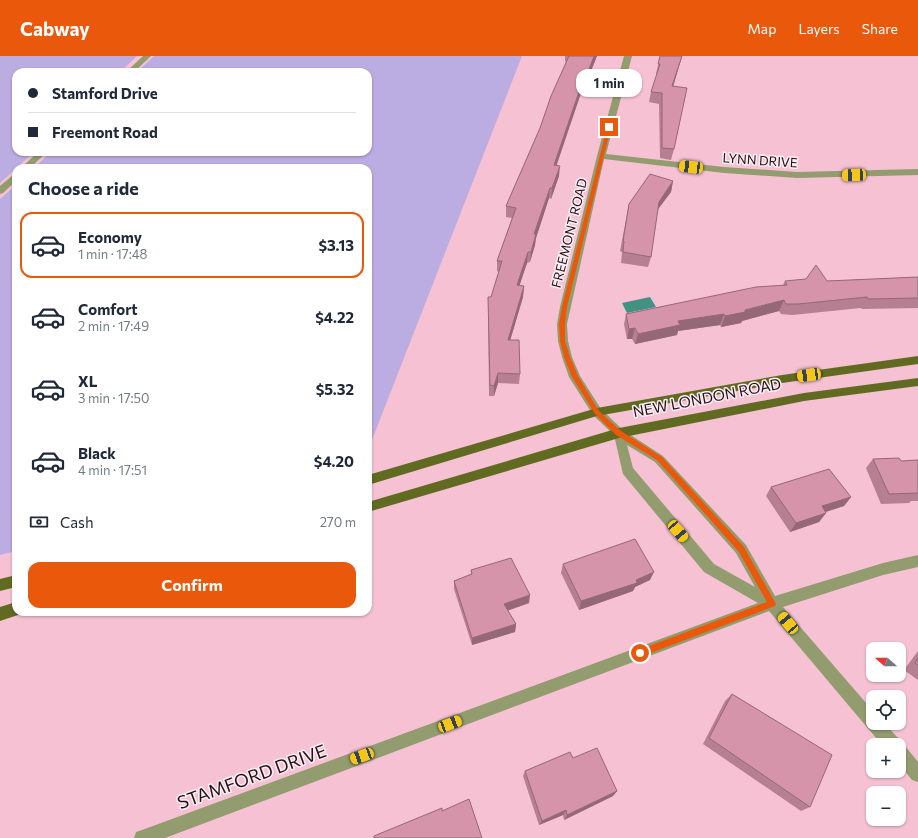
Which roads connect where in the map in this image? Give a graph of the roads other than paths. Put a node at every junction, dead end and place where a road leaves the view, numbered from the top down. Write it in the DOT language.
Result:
graph roads {
  1 [pos="147,56"];
  2 [pos="628,56"];
  3 [pos="134,68"];
  4 [pos="38,156"];
  5 [pos="601,156"];
  6 [pos="30,164"];
  7 [pos="918,172"];
  8 [pos="12,180"];
  9 [pos="0,191"];
  10 [pos="918,360"];
  11 [pos="918,382"];
  12 [pos="597,412"];
  13 [pos="619,433"];
  14 [pos="372,479"];
  15 [pos="372,507"];
  16 [pos="918,561"];
  17 [pos="12,582"];
  18 [pos="0,585"];
  19 [pos="772,604"];
  20 [pos="12,611"];
  21 [pos="0,614"];
  22 [pos="866,715"];
  23 [pos="879,730"];
  24 [pos="886,738"];
  25 [pos="906,760"];
  26 [pos="918,774"];
  27 [pos="142,838"];
  1 -- 3 [label="street"];
  2 -- 5 [label="street, FREEMONT ROAD"];
  4 -- 6 [label="street"];
  5 -- 7 [label="street, LYNN DRIVE"];
  5 -- 12 [label="street, FREEMONT ROAD"];
  8 -- 9 [label="street"];
  10 -- 12 [label="main road, NEW LONDON ROAD"];
  11 -- 13 [label="main road, NEW LONDON ROAD"];
  12 -- 13 [label="street, FREEMONT ROAD"];
  12 -- 14 [label="main road, NEW LONDON ROAD"];
  13 -- 15 [label="main road, NEW LONDON ROAD"];
  13 -- 19 [label="street, FREEMONT ROAD"];
  13 -- 19 [label="street"];
  16 -- 19 [label="street, STAMFORD DRIVE"];
  17 -- 18 [label="main road"];
  19 -- 22 [label="street"];
  19 -- 27 [label="street, STAMFORD DRIVE"];
  20 -- 21 [label="main road"];
  23 -- 24 [label="street"];
  25 -- 26 [label="street"];
}
